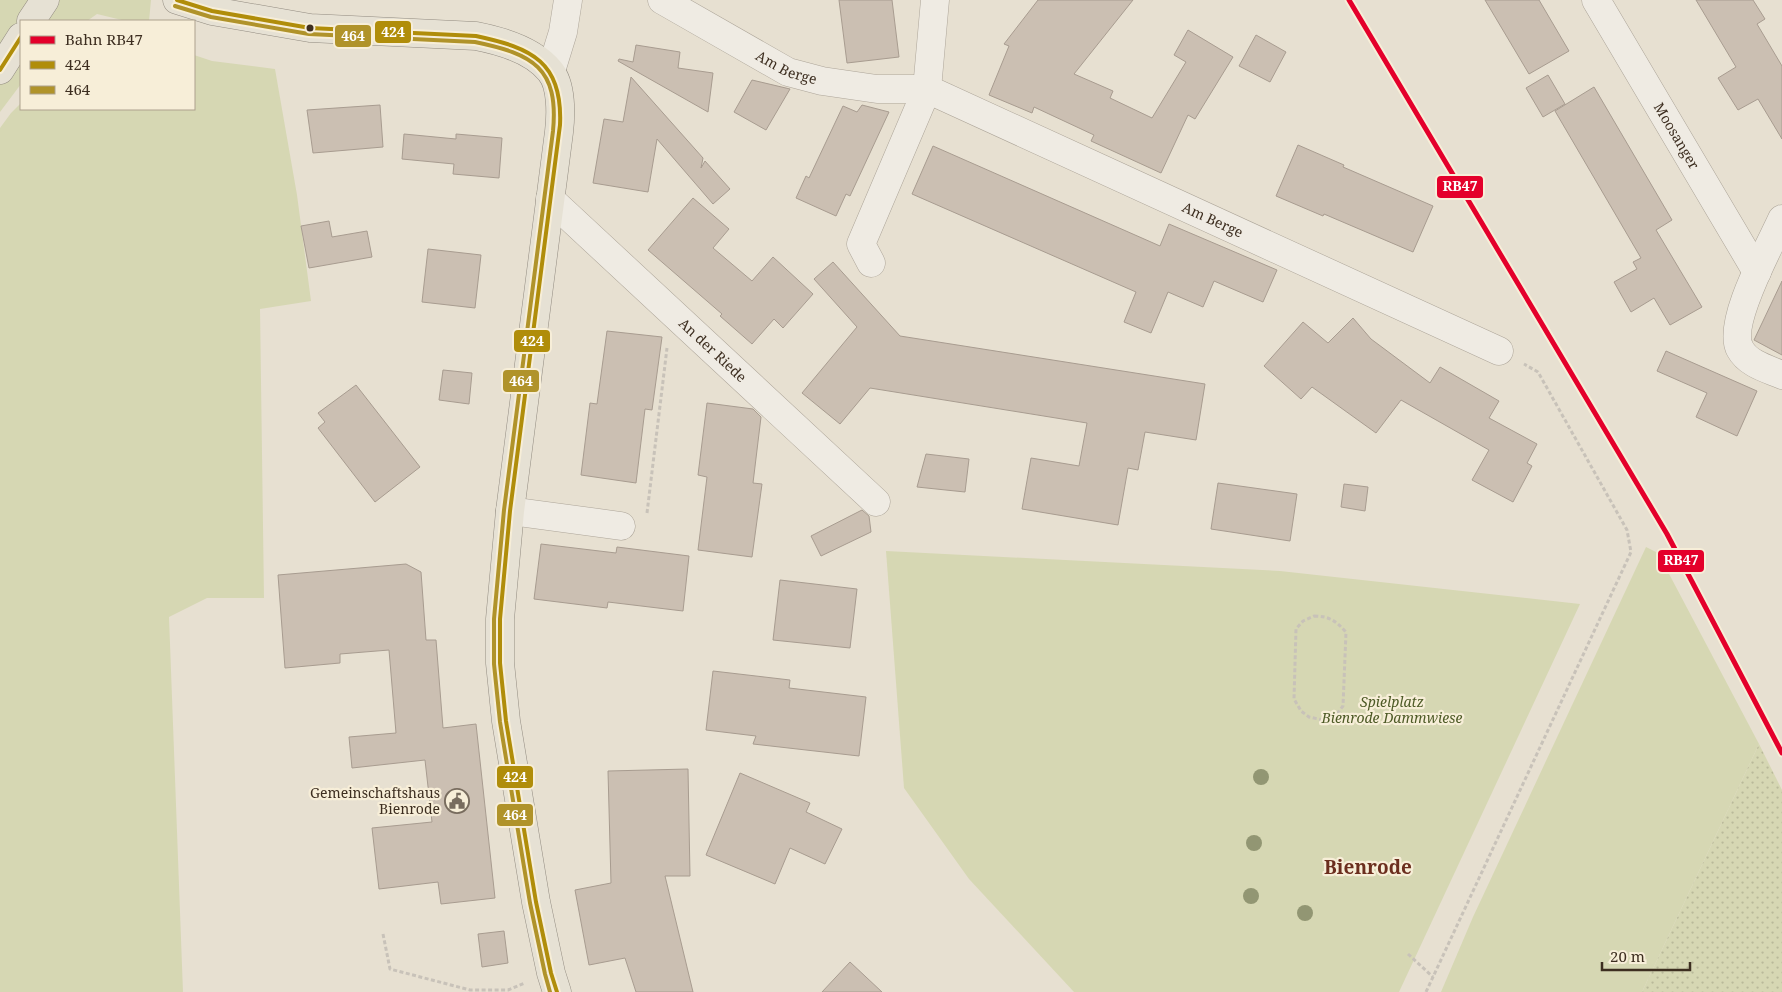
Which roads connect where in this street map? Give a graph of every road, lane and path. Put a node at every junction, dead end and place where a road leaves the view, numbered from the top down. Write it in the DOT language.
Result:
graph roads {
  1 [pos="45,0"];
  2 [pos="177,0"];
  3 [pos="568,0"];
  4 [pos="662,0"];
  5 [pos="935,0"];
  6 [pos="1596,0"];
  7 [pos="32,20"];
  8 [pos="20,39"];
  9 [pos="0,70"];
  10 [pos="551,72"];
  11 [pos="927,89"];
  12 [pos="550,199"];
  13 [pos="1782,219"];
  14 [pos="871,264"];
  15 [pos="1757,272"];
  16 [pos="671,312"];
  17 [pos="1499,351"];
  18 [pos="1782,375"];
  19 [pos="876,502"];
  20 [pos="510,511"];
  21 [pos="633,522"];
  22 [pos="1325,616"];
  23 [pos="383,934"];
  24 [pos="1408,954"];
  25 [pos="1433,978"];
  26 [pos="554,982"];
  27 [pos="1426,992"];
  1 -- 7 [label="main road"];
  2 -- 10 [label="main road"];
  3 -- 10 [label="street"];
  4 -- 11 [label="street, Am Berge"];
  5 -- 11 [label="street"];
  6 -- 15 [label="street, Moosanger"];
  8 -- 9 [label="main road"];
  10 -- 12 [label="main road"];
  11 -- 14 [label="street"];
  11 -- 17 [label="street, Am Berge"];
  12 -- 16 [label="street, An der Riede"];
  12 -- 20 [label="main road"];
  13 -- 15 [label="street"];
  15 -- 18 [label="street"];
  16 -- 19 [label="street, An der Riede"];
  16 -- 21 [label="path"];
  17 -- 25 [label="path"];
  20 -- 21 [label="street"];
  20 -- 26 [label="main road"];
  22 -- 22 [label="path"];
  23 -- 26 [label="path"];
  24 -- 25 [label="path"];
  25 -- 27 [label="path"];
}
